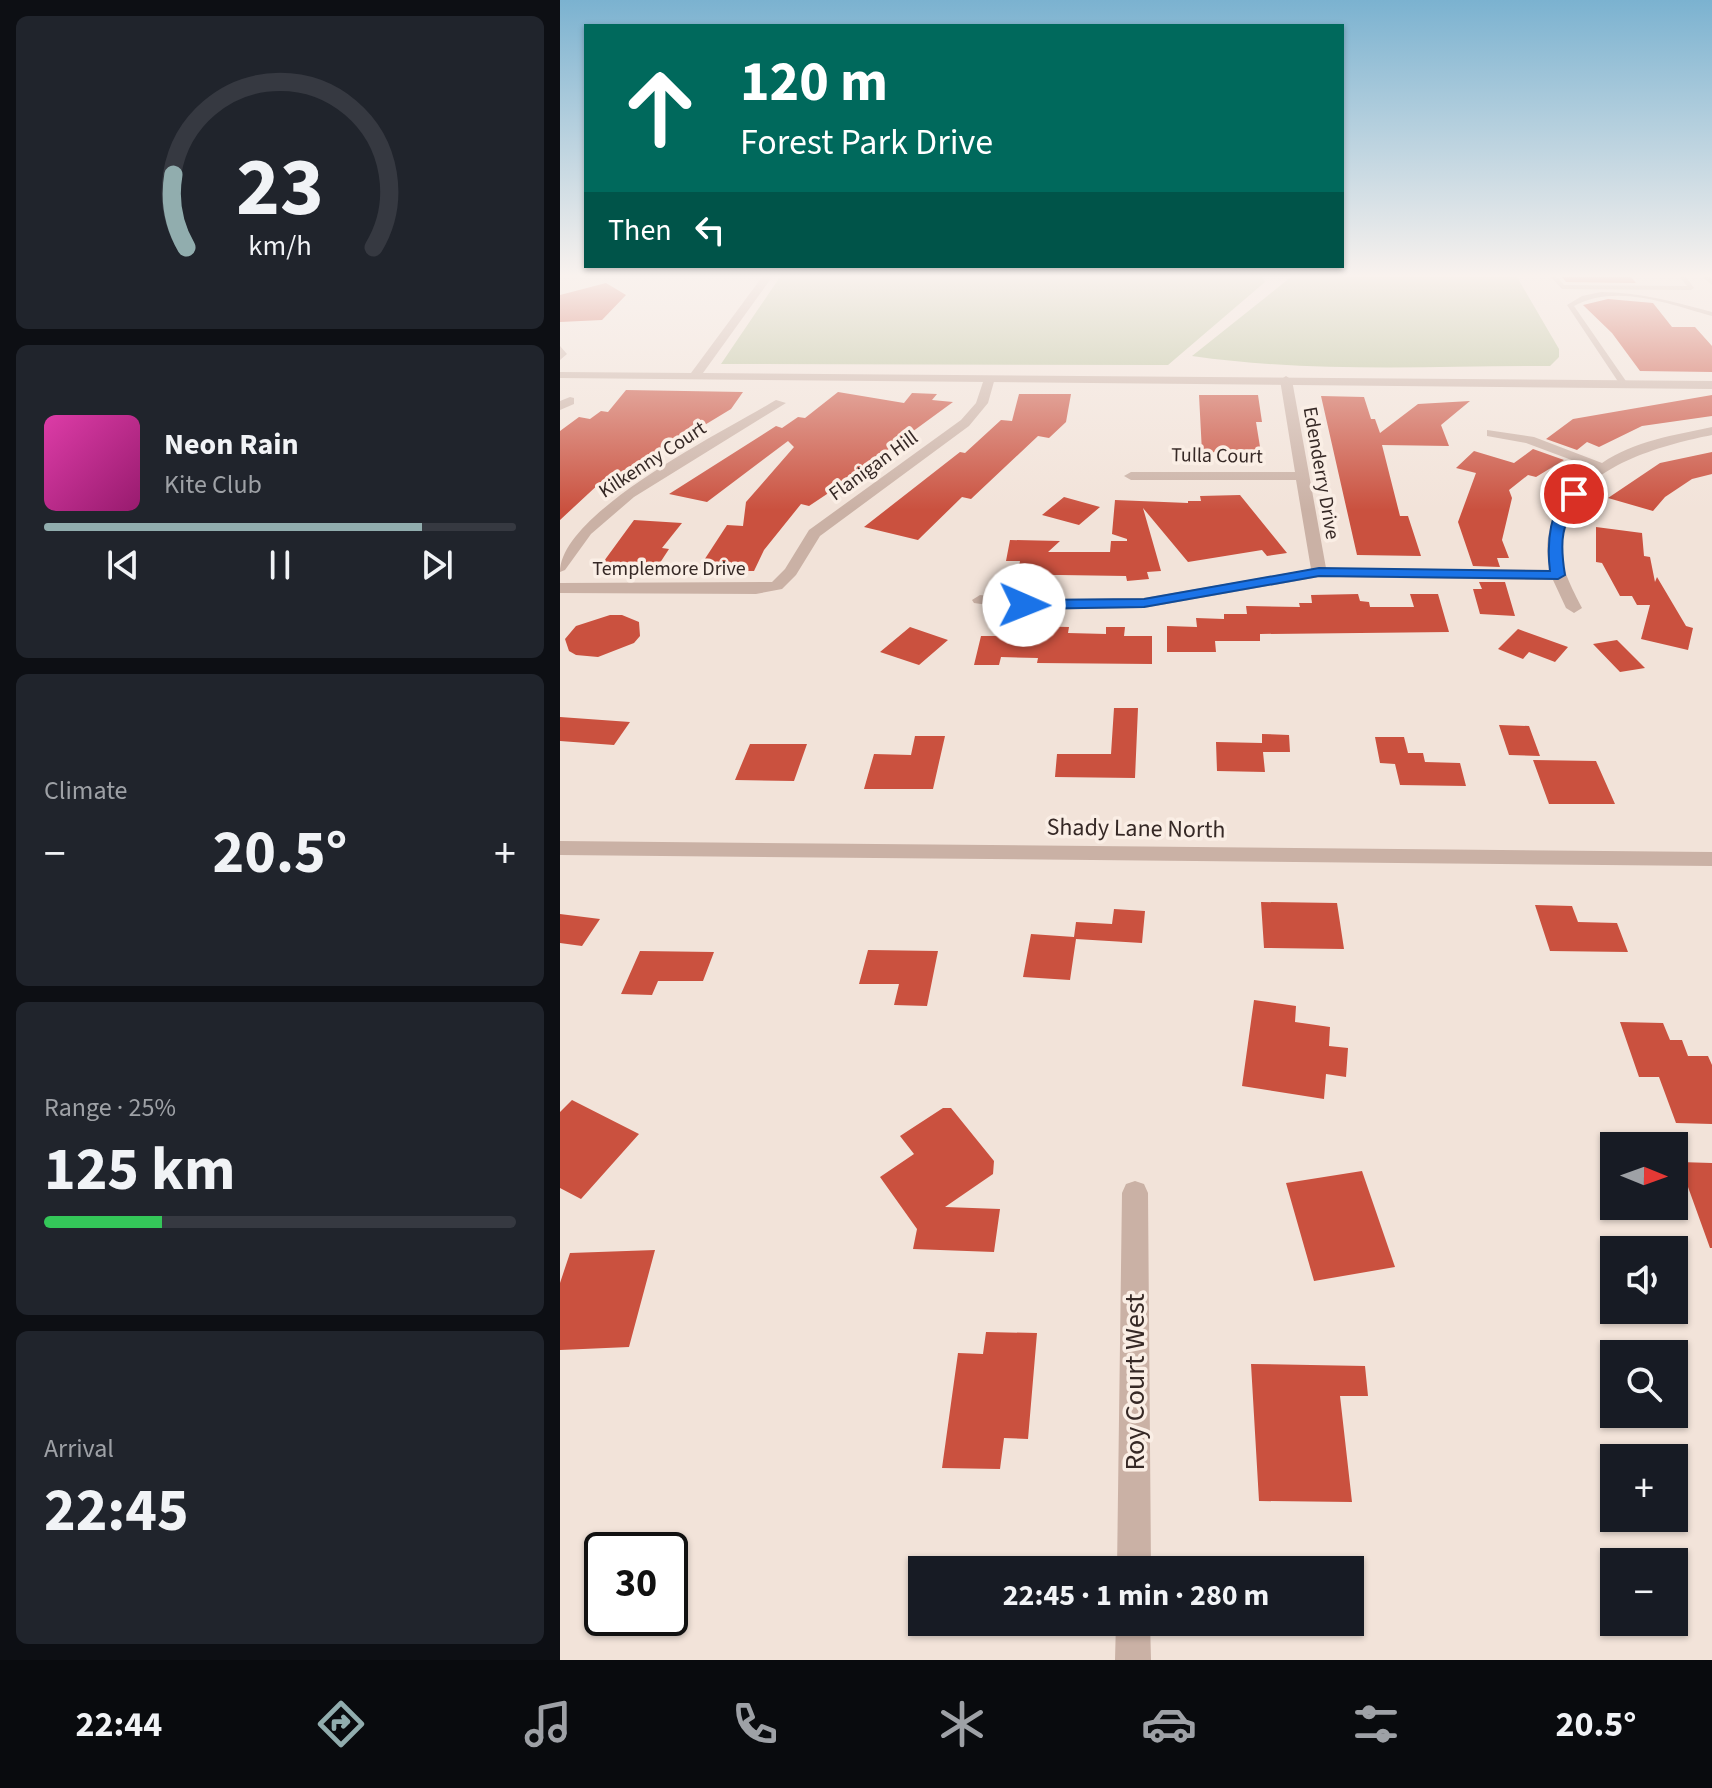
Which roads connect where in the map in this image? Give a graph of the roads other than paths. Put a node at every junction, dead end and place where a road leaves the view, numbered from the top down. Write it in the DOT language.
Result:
graph roads {
  1 [pos="710,354"];
  2 [pos="1604,354"];
  3 [pos="560,375"];
  4 [pos="694,377"];
  5 [pos="989,378"];
  6 [pos="1286,380"];
  7 [pos="1624,384"];
  8 [pos="1712,385"];
  9 [pos="780,403"];
  10 [pos="1712,431"];
  11 [pos="1491,433"];
  12 [pos="1602,467"];
  13 [pos="1131,476"];
  14 [pos="1303,476"];
  15 [pos="560,567"];
  16 [pos="1319,572"];
  17 [pos="1558,575"];
  18 [pos="777,586"];
  19 [pos="560,588"];
  20 [pos="980,600"];
  21 [pos="1574,608"];
  22 [pos="560,848"];
  23 [pos="1711,862"];
  24 [pos="1135,1193"];
  25 [pos="1134,1556"];
  26 [pos="1133,1636"];
  27 [pos="1133,1660"];
  1 -- 4 [label="street"];
  2 -- 7 [label="lane"];
  3 -- 4 [label="street"];
  4 -- 5 [label="street"];
  5 -- 6 [label="street"];
  5 -- 18 [label="street, Flanigan Hill"];
  6 -- 7 [label="street"];
  6 -- 14 [label="street, Edenderry Drive"];
  7 -- 8 [label="street"];
  9 -- 15 [label="street, Kilkenny Court"];
  10 -- 12 [label="street"];
  11 -- 12 [label="street"];
  12 -- 17 [label="street"];
  13 -- 14 [label="street, Tulla Court"];
  14 -- 16 [label="street, Edenderry Drive"];
  16 -- 17 [label="street"];
  16 -- 20 [label="street"];
  17 -- 21 [label="street"];
  18 -- 19 [label="street, Templemore Drive"];
  22 -- 23 [label="street, Shady Lane North"];
  24 -- 25 [label="street, Roy Court West"];
  26 -- 27 [label="street"];
}
